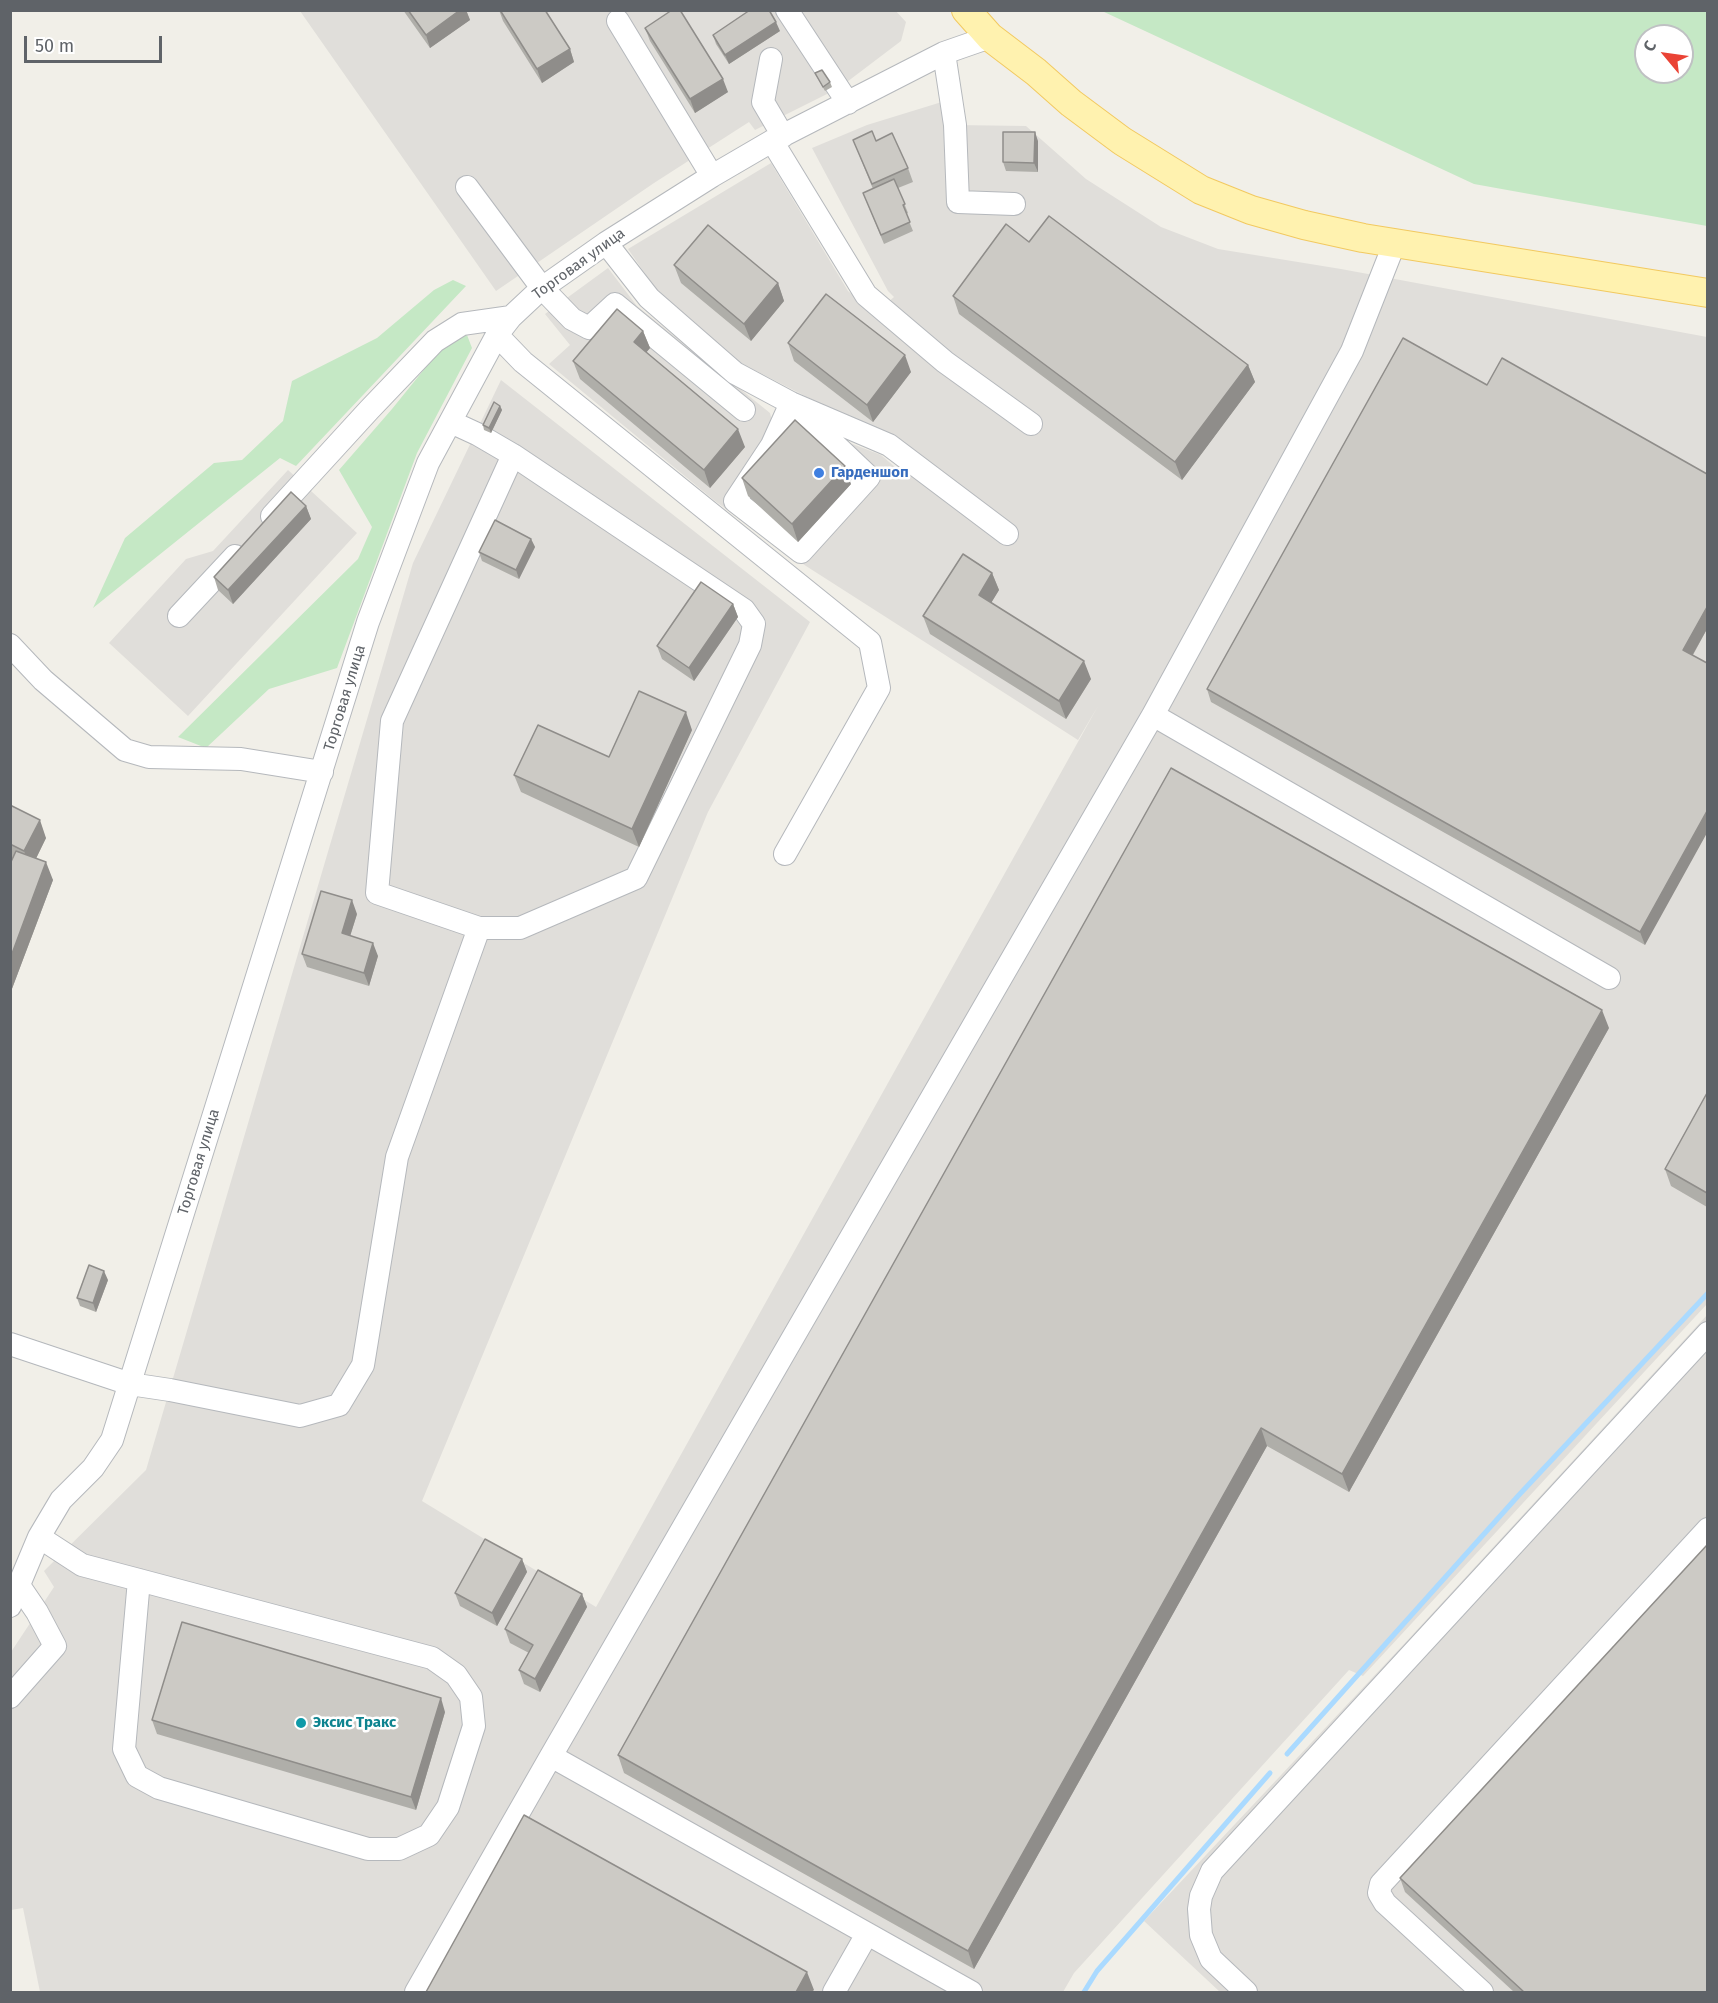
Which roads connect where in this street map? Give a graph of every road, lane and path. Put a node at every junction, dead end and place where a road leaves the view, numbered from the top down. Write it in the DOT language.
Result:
graph roads {
  1 [pos="787,10"];
  2 [pos="966,10"];
  3 [pos="618,21"];
  4 [pos="990,37"];
  5 [pos="944,53"];
  6 [pos="771,59"];
  7 [pos="848,104"];
  8 [pos="778,139"];
  9 [pos="712,176"];
  10 [pos="467,187"];
  11 [pos="1014,204"];
  12 [pos="606,243"];
  13 [pos="1395,243"];
  14 [pos="542,288"];
  15 [pos="1707,293"];
  16 [pos="511,317"];
  17 [pos="497,335"];
  18 [pos="791,403"];
  19 [pos="744,410"];
  20 [pos="451,422"];
  21 [pos="1031,424"];
  22 [pos="513,454"];
  23 [pos="1007,534"];
  24 [pos="179,616"];
  25 [pos="10,645"];
  26 [pos="1153,715"];
  27 [pos="322,772"];
  28 [pos="785,854"];
  29 [pos="478,928"];
  30 [pos="1609,978"];
  31 [pos="1707,1333"];
  32 [pos="10,1344"];
  33 [pos="130,1384"];
  34 [pos="1707,1529"];
  35 [pos="39,1537"];
  36 [pos="139,1580"];
  37 [pos="15,1596"];
  38 [pos="10,1696"];
  39 [pos="551,1756"];
  40 [pos="867,1934"];
  41 [pos="416,1992"];
  42 [pos="834,1992"];
  43 [pos="971,1992"];
  44 [pos="1246,1992"];
  45 [pos="1482,1992"];
  1 -- 7 [label="street"];
  2 -- 4 [label="main road"];
  3 -- 9 [label="street"];
  4 -- 5 [label="street, Торговая улица"];
  4 -- 13 [label="main road"];
  5 -- 7 [label="street, Торговая улица"];
  5 -- 11 [label="street"];
  6 -- 8 [label="street"];
  7 -- 8 [label="street, Торговая улица"];
  8 -- 9 [label="street, Торговая улица"];
  8 -- 21 [label="street"];
  9 -- 12 [label="street, Торговая улица"];
  10 -- 14 [label="street"];
  12 -- 14 [label="street, Торговая улица"];
  12 -- 18 [label="street"];
  13 -- 15 [label="main road"];
  13 -- 26 [label="street"];
  14 -- 16 [label="street, Торговая улица"];
  14 -- 19 [label="street"];
  16 -- 17 [label="street, Торговая улица"];
  16 -- 24 [label="street"];
  17 -- 20 [label="street, Торговая улица"];
  17 -- 28 [label="street"];
  18 -- 18 [label="street"];
  18 -- 23 [label="street"];
  20 -- 22 [label="street"];
  20 -- 27 [label="street, Торговая улица"];
  22 -- 29 [label="street"];
  22 -- 29 [label="street"];
  25 -- 27 [label="street"];
  26 -- 30 [label="street"];
  26 -- 39 [label="street"];
  27 -- 33 [label="street, Торговая улица"];
  29 -- 33 [label="street"];
  31 -- 44 [label="street"];
  32 -- 33 [label="street"];
  33 -- 35 [label="street, Торговая улица"];
  34 -- 45 [label="street"];
  35 -- 36 [label="street"];
  35 -- 37 [label="street, Торговая улица"];
  36 -- 36 [label="street"];
  37 -- 38 [label="street"];
  39 -- 40 [label="street"];
  39 -- 41 [label="street"];
  40 -- 42 [label="street"];
  40 -- 43 [label="street"];
}
